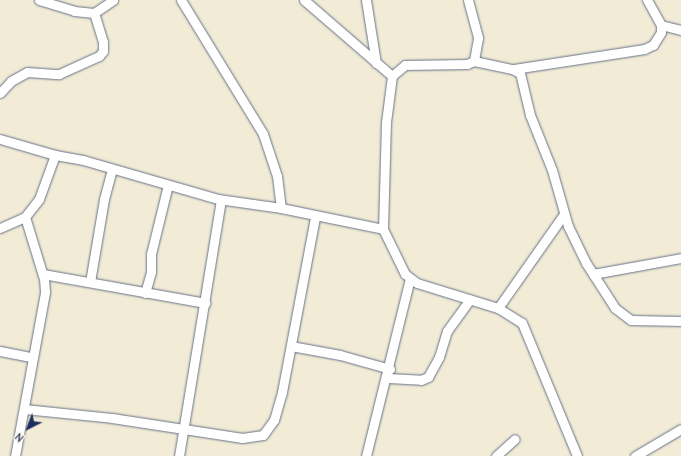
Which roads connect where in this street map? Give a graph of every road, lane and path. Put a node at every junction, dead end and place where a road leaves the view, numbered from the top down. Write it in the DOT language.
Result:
graph roads {
  1 [pos="39,0"];
  2 [pos="113,0"];
  3 [pos="181,0"];
  4 [pos="304,0"];
  5 [pos="366,0"];
  6 [pos="468,0"];
  7 [pos="647,0"];
  8 [pos="94,13"];
  9 [pos="661,25"];
  10 [pos="681,30"];
  11 [pos="474,61"];
  12 [pos="376,63"];
  13 [pos="514,69"];
  14 [pos="392,76"];
  15 [pos="0,93"];
  16 [pos="0,139"];
  17 [pos="55,155"];
  18 [pos="112,169"];
  19 [pos="168,185"];
  20 [pos="221,200"];
  21 [pos="280,208"];
  22 [pos="564,214"];
  23 [pos="25,217"];
  24 [pos="315,217"];
  25 [pos="0,228"];
  26 [pos="383,229"];
  27 [pos="681,258"];
  28 [pos="43,274"];
  29 [pos="593,274"];
  30 [pos="410,278"];
  31 [pos="90,282"];
  32 [pos="145,293"];
  33 [pos="470,300"];
  34 [pos="205,302"];
  35 [pos="498,308"];
  36 [pos="681,321"];
  37 [pos="291,346"];
  38 [pos="0,351"];
  39 [pos="32,358"];
  40 [pos="389,373"];
  41 [pos="24,409"];
  42 [pos="681,429"];
  43 [pos="185,430"];
  44 [pos="515,439"];
  45 [pos="15,456"];
  46 [pos="180,456"];
  47 [pos="366,456"];
  48 [pos="496,456"];
  49 [pos="577,456"];
  50 [pos="635,456"];
  1 -- 8 [label="street"];
  2 -- 8 [label="street"];
  3 -- 21 [label="street"];
  4 -- 12 [label="street"];
  5 -- 12 [label="street"];
  6 -- 11 [label="street"];
  7 -- 9 [label="street"];
  8 -- 15 [label="street"];
  9 -- 10 [label="street"];
  9 -- 13 [label="street"];
  11 -- 13 [label="street"];
  11 -- 14 [label="street"];
  12 -- 14 [label="street"];
  13 -- 22 [label="street"];
  14 -- 26 [label="street"];
  16 -- 17 [label="street"];
  17 -- 18 [label="street"];
  17 -- 23 [label="street"];
  18 -- 19 [label="street"];
  18 -- 31 [label="street"];
  19 -- 20 [label="street"];
  19 -- 32 [label="street"];
  20 -- 21 [label="street"];
  20 -- 34 [label="street"];
  21 -- 24 [label="street"];
  22 -- 29 [label="street"];
  22 -- 35 [label="street"];
  23 -- 25 [label="street"];
  23 -- 28 [label="street"];
  24 -- 26 [label="street"];
  24 -- 37 [label="street"];
  26 -- 30 [label="street"];
  27 -- 29 [label="street"];
  28 -- 31 [label="street"];
  28 -- 39 [label="street"];
  29 -- 36 [label="street"];
  30 -- 33 [label="street"];
  30 -- 40 [label="street"];
  31 -- 32 [label="street"];
  32 -- 34 [label="street"];
  33 -- 35 [label="street"];
  33 -- 40 [label="street"];
  34 -- 43 [label="street"];
  35 -- 49 [label="street"];
  37 -- 40 [label="street"];
  37 -- 43 [label="street"];
  38 -- 39 [label="street"];
  39 -- 41 [label="street"];
  40 -- 47 [label="street"];
  41 -- 43 [label="street"];
  41 -- 45 [label="street"];
  42 -- 50 [label="street"];
  43 -- 46 [label="street"];
  44 -- 48 [label="street"];
}
